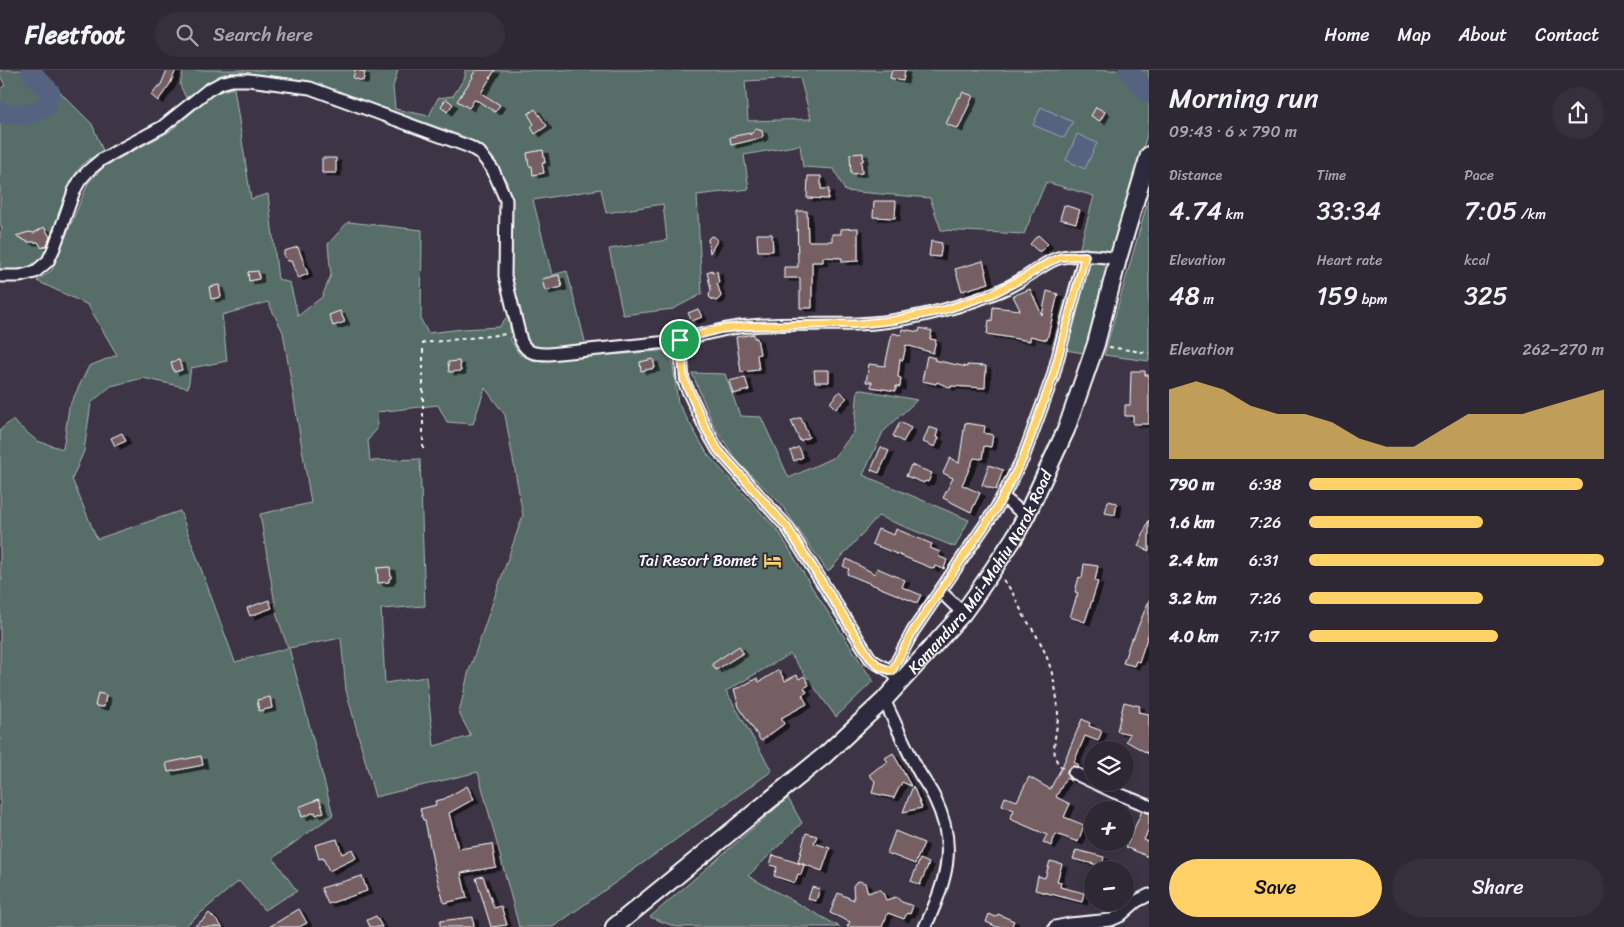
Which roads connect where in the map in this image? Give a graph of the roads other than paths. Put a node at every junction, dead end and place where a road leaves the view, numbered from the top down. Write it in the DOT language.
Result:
graph roads {
  1 [pos="1149,155"];
  2 [pos="1085,256"];
  3 [pos="1118,259"];
  4 [pos="0,276"];
  5 [pos="680,340"];
  6 [pos="1003,497"];
  7 [pos="1026,516"];
  8 [pos="940,591"];
  9 [pos="963,613"];
  10 [pos="896,677"];
  11 [pos="884,700"];
  12 [pos="1074,773"];
  13 [pos="1149,806"];
  14 [pos="1149,895"];
  15 [pos="618,926"];
  16 [pos="927,926"];
  17 [pos="1055,927"];
  1 -- 3 [label="highway, Kamandura Mai-Mahiu Narok Road"];
  2 -- 3 [label="street"];
  2 -- 5 [label="street"];
  2 -- 6 [label="street"];
  3 -- 7 [label="highway, Kamandura Mai-Mahiu Narok Road"];
  4 -- 5 [label="street"];
  5 -- 10 [label="street"];
  6 -- 7 [label="street"];
  6 -- 8 [label="street"];
  7 -- 9 [label="highway, Kamandura Mai-Mahiu Narok Road"];
  8 -- 9 [label="street"];
  8 -- 10 [label="street"];
  9 -- 10 [label="highway, Kamandura Mai-Mahiu Narok Road"];
  10 -- 11 [label="highway, Kamandura Mai-Mahiu Narok Road"];
  11 -- 15 [label="highway, Kamandura Mai-Mahiu Narok Road"];
  11 -- 16 [label="street"];
  12 -- 13 [label="street"];
  14 -- 17 [label="street"];
}
